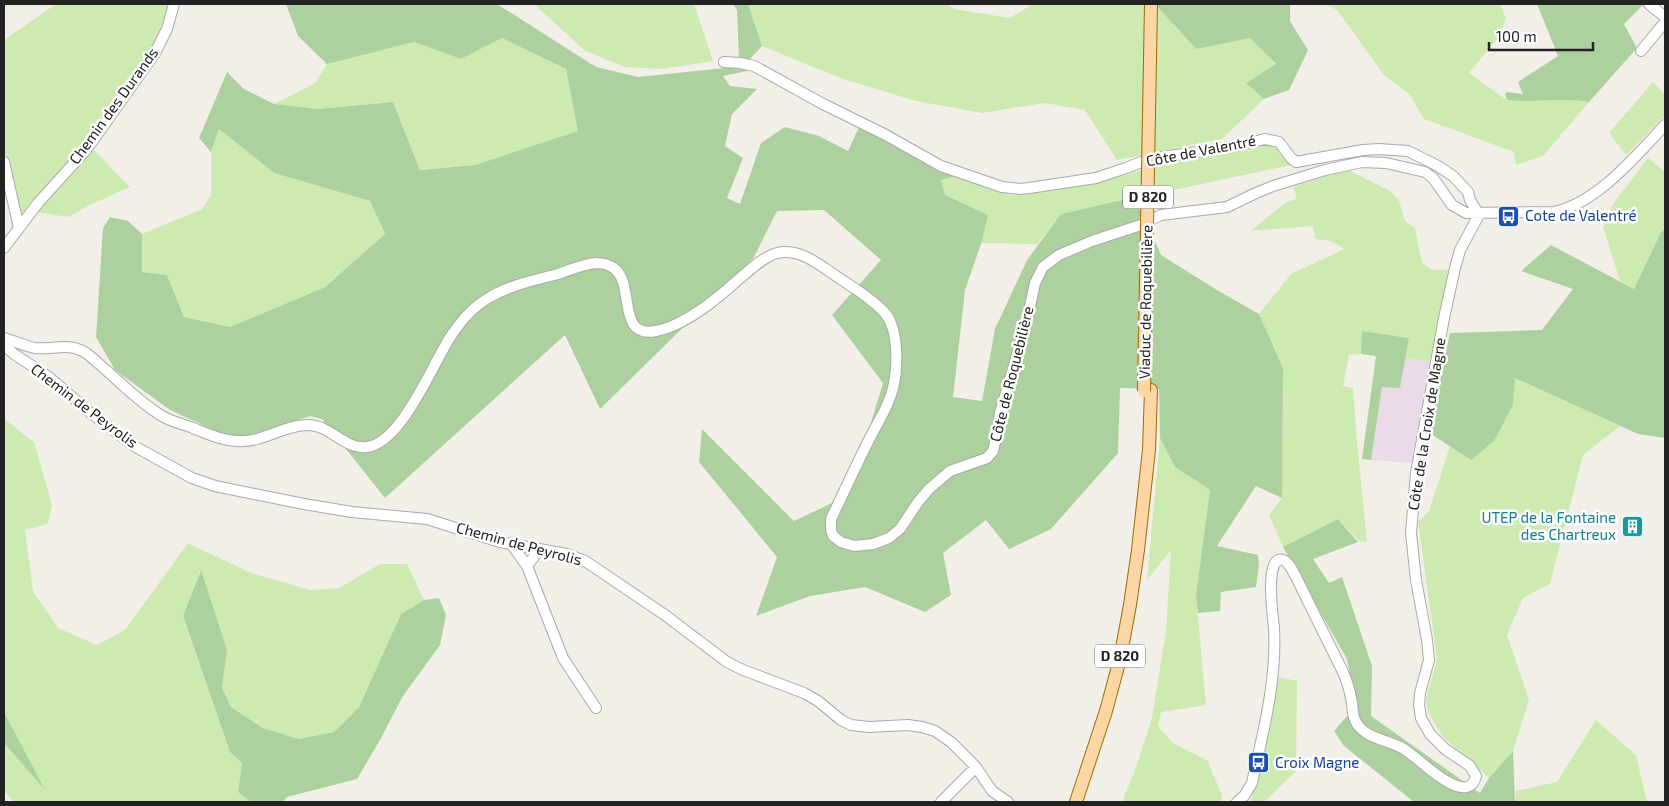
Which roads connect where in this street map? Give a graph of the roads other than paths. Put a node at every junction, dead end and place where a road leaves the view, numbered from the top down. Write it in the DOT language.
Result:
graph roads {
  1 [pos="174,4"];
  2 [pos="1152,4"];
  3 [pos="1158,4"];
  4 [pos="1649,4"];
  5 [pos="1665,17"];
  6 [pos="1665,22"];
  7 [pos="1641,51"];
  8 [pos="724,62"];
  9 [pos="1665,125"];
  10 [pos="4,162"];
  11 [pos="1470,200"];
  12 [pos="1466,213"];
  13 [pos="1479,213"];
  14 [pos="19,228"];
  15 [pos="4,248"];
  16 [pos="4,338"];
  17 [pos="1148,391"];
  18 [pos="512,545"];
  19 [pos="539,550"];
  20 [pos="527,566"];
  21 [pos="596,708"];
  22 [pos="976,767"];
  23 [pos="941,802"];
  24 [pos="1008,802"];
  25 [pos="1076,802"];
  26 [pos="1237,802"];
  1 -- 14 [label="street, Chemin des Durands"];
  2 -- 17 [label="main road, Viaduc de Roquebilière / D 820, bridge"];
  3 -- 17 [label="main road, Viaduc de Roquebilière / D 820"];
  4 -- 5 [label="street"];
  6 -- 7 [label="street"];
  8 -- 11 [label="street, Côte de Valentré"];
  9 -- 13 [label="street"];
  10 -- 14 [label="street"];
  11 -- 12 [label="street"];
  11 -- 13 [label="street, Côte de Valentré"];
  12 -- 13 [label="street"];
  12 -- 16 [label="street, Côte de Roquebilière"];
  13 -- 26 [label="street, Côte de la Croix de Magne"];
  14 -- 15 [label="street, Chemin des Durands"];
  16 -- 18 [label="street, Chemin de Peyrolis"];
  17 -- 25 [label="main road, D 820"];
  18 -- 19 [label="street, Chemin de Peyrolis"];
  18 -- 20 [label="street"];
  19 -- 20 [label="street"];
  19 -- 22 [label="street, Chemin de Peyrolis"];
  20 -- 21 [label="street"];
  22 -- 23 [label="street"];
  22 -- 24 [label="street, Chemin de Peyrolis"];
}
